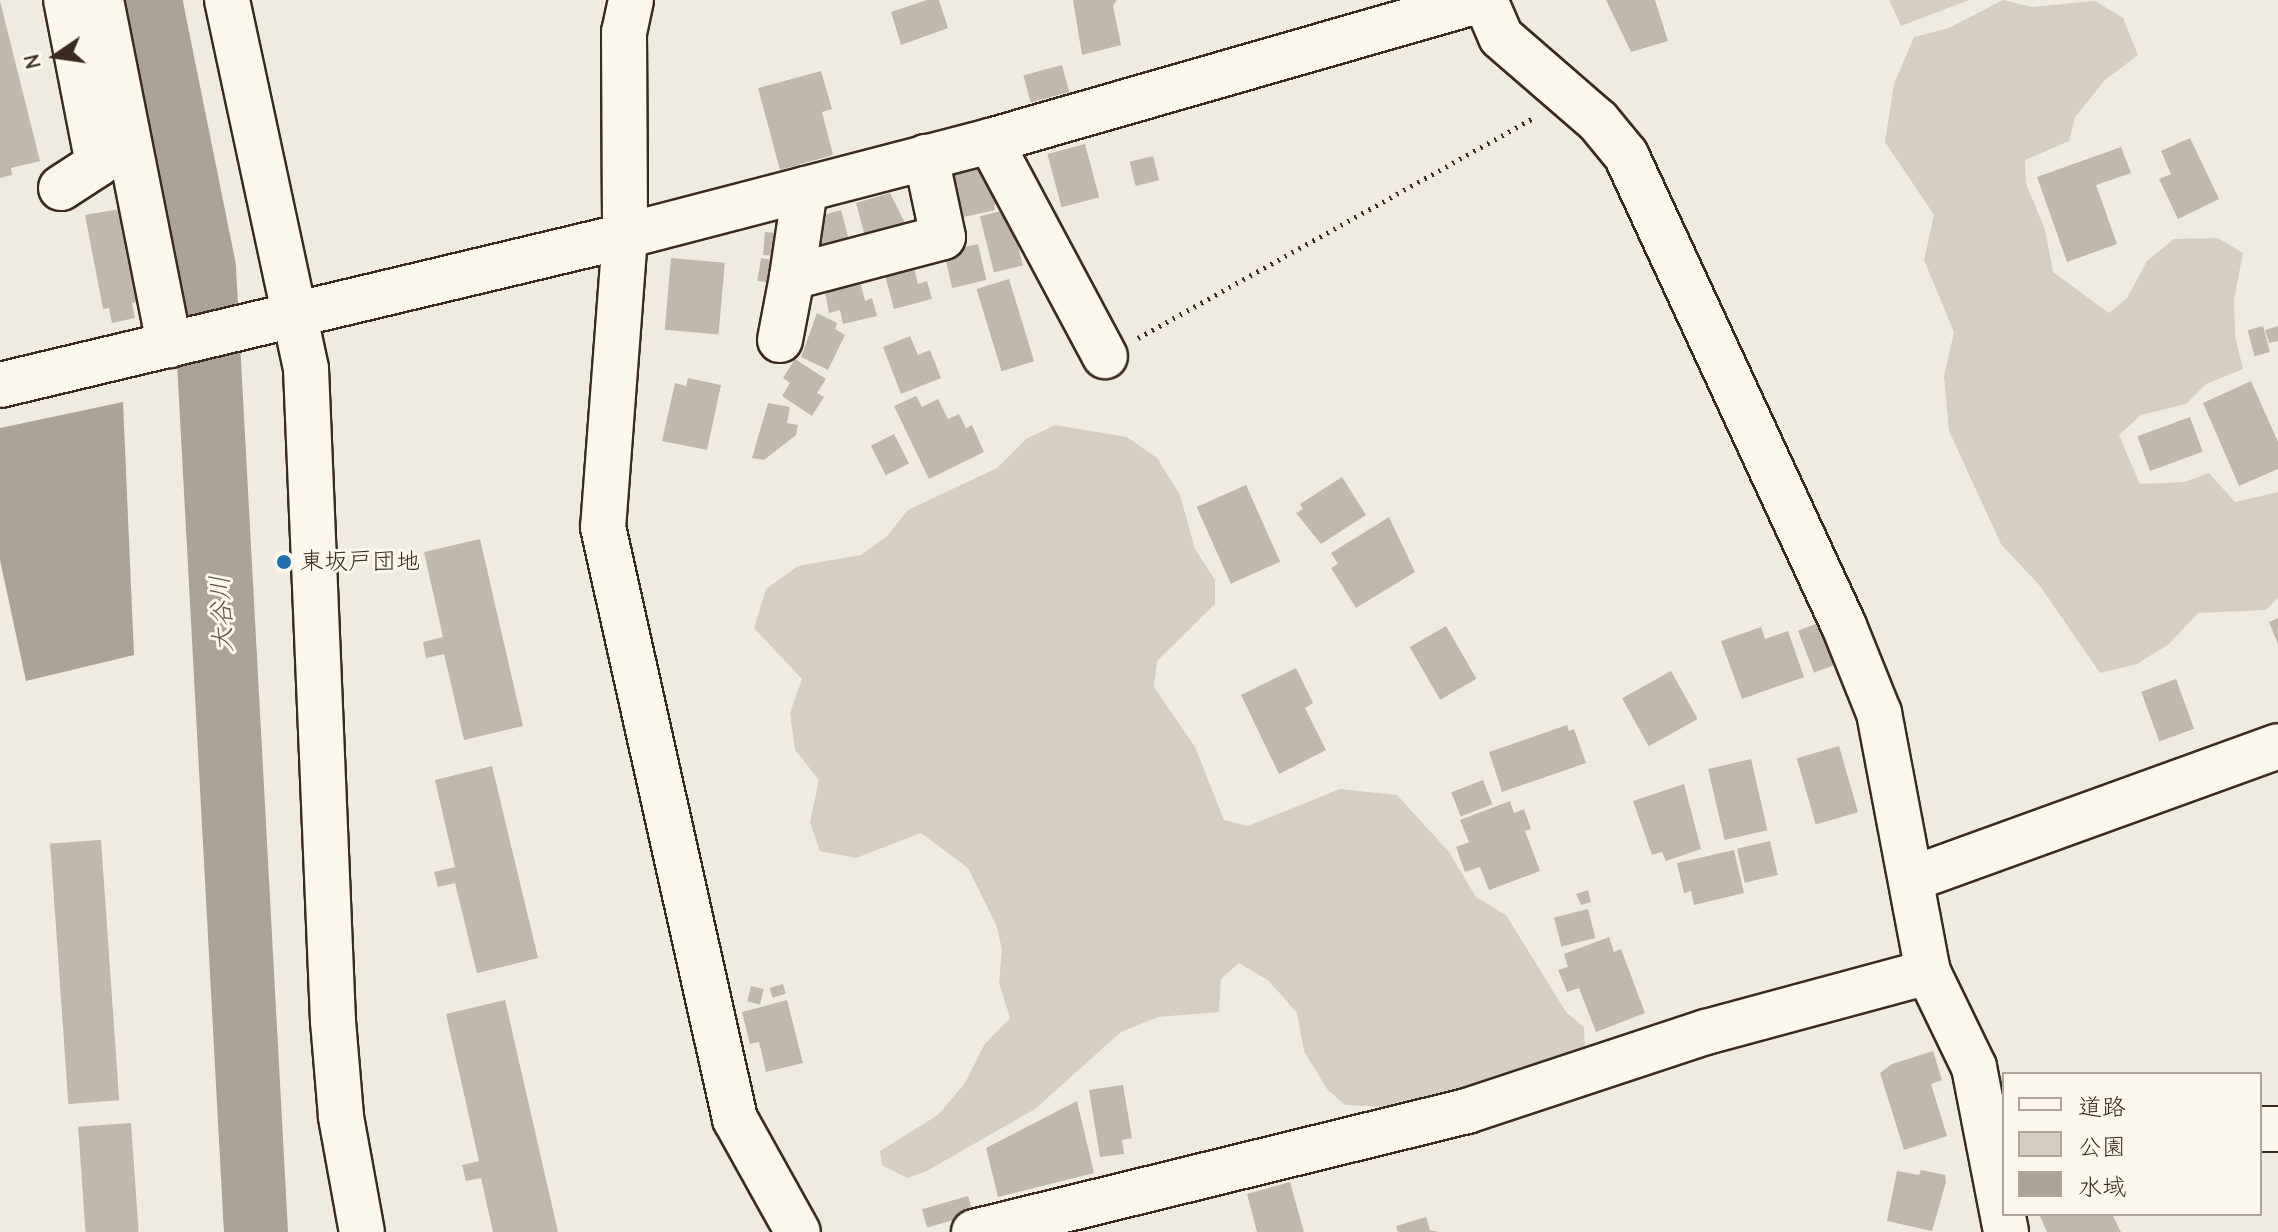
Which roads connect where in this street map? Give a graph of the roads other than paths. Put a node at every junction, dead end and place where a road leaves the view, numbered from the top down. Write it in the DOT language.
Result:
graph roads {
  1 [pos="66,0"];
  2 [pos="101,0"];
  3 [pos="227,0"];
  4 [pos="631,0"];
  5 [pos="1466,3"];
  6 [pos="990,141"];
  7 [pos="926,157"];
  8 [pos="61,188"];
  9 [pos="805,189"];
  10 [pos="625,236"];
  11 [pos="792,277"];
  12 [pos="293,316"];
  13 [pos="780,340"];
  14 [pos="169,345"];
  15 [pos="1105,356"];
  16 [pos="0,385"];
  17 [pos="2278,746"];
  18 [pos="1914,878"];
  19 [pos="1928,972"];
  20 [pos="1999,1148"];
  21 [pos="2002,1184"];
  22 [pos="362,1232"];
  23 [pos="798,1232"];
  24 [pos="974,1232"];
  1 -- 8 [label="street"];
  2 -- 14 [label="street"];
  3 -- 12 [label="street"];
  4 -- 10 [label="street"];
  5 -- 6 [label="street"];
  5 -- 18 [label="street"];
  6 -- 7 [label="street"];
  6 -- 15 [label="street"];
  7 -- 9 [label="street"];
  7 -- 11 [label="street"];
  9 -- 10 [label="street"];
  9 -- 11 [label="street"];
  10 -- 12 [label="street"];
  10 -- 23 [label="street"];
  11 -- 13 [label="street"];
  12 -- 14 [label="street"];
  12 -- 22 [label="street"];
  14 -- 16 [label="street"];
  17 -- 18 [label="street"];
  18 -- 19 [label="street"];
  19 -- 20 [label="street"];
  19 -- 24 [label="street"];
  20 -- 21 [label="street"];
}
